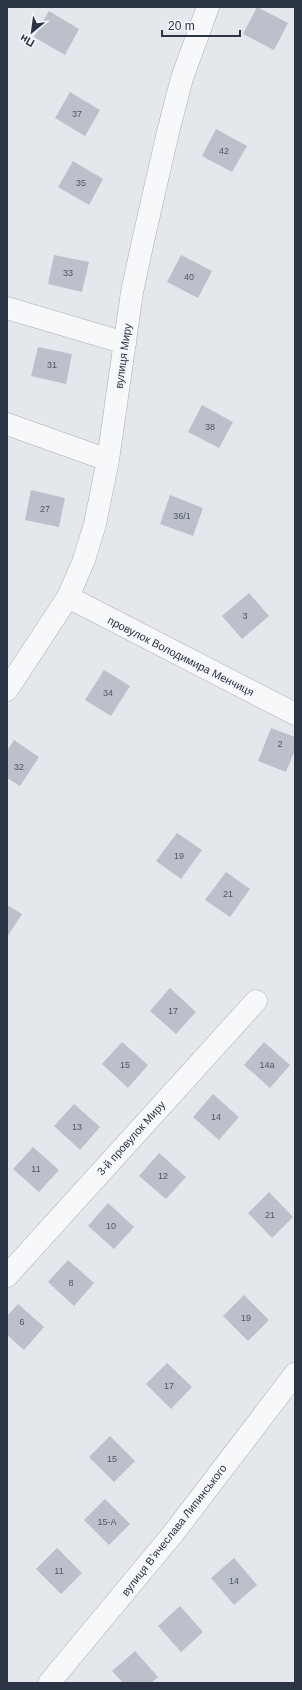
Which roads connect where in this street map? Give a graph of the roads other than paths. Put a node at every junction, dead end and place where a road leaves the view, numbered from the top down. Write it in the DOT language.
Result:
graph roads {
  1 [pos="208,7"];
  2 [pos="7,308"];
  3 [pos="125,343"];
  4 [pos="7,424"];
  5 [pos="108,460"];
  6 [pos="68,597"];
  7 [pos="7,690"];
  8 [pos="295,714"];
  9 [pos="256,1001"];
  10 [pos="7,1276"];
  11 [pos="295,1374"];
  12 [pos="49,1683"];
  1 -- 3 [label="street, вулиця Миру"];
  2 -- 3 [label="street"];
  3 -- 5 [label="street, вулиця Миру"];
  4 -- 5 [label="street"];
  5 -- 6 [label="street, вулиця Миру"];
  6 -- 7 [label="street, вулиця Миру"];
  6 -- 8 [label="street, провулок Володимира Менчиця"];
  9 -- 10 [label="street, 3-й провулок Миру"];
  11 -- 12 [label="street, вулиця Вʼячеслава Липинського"];
}
